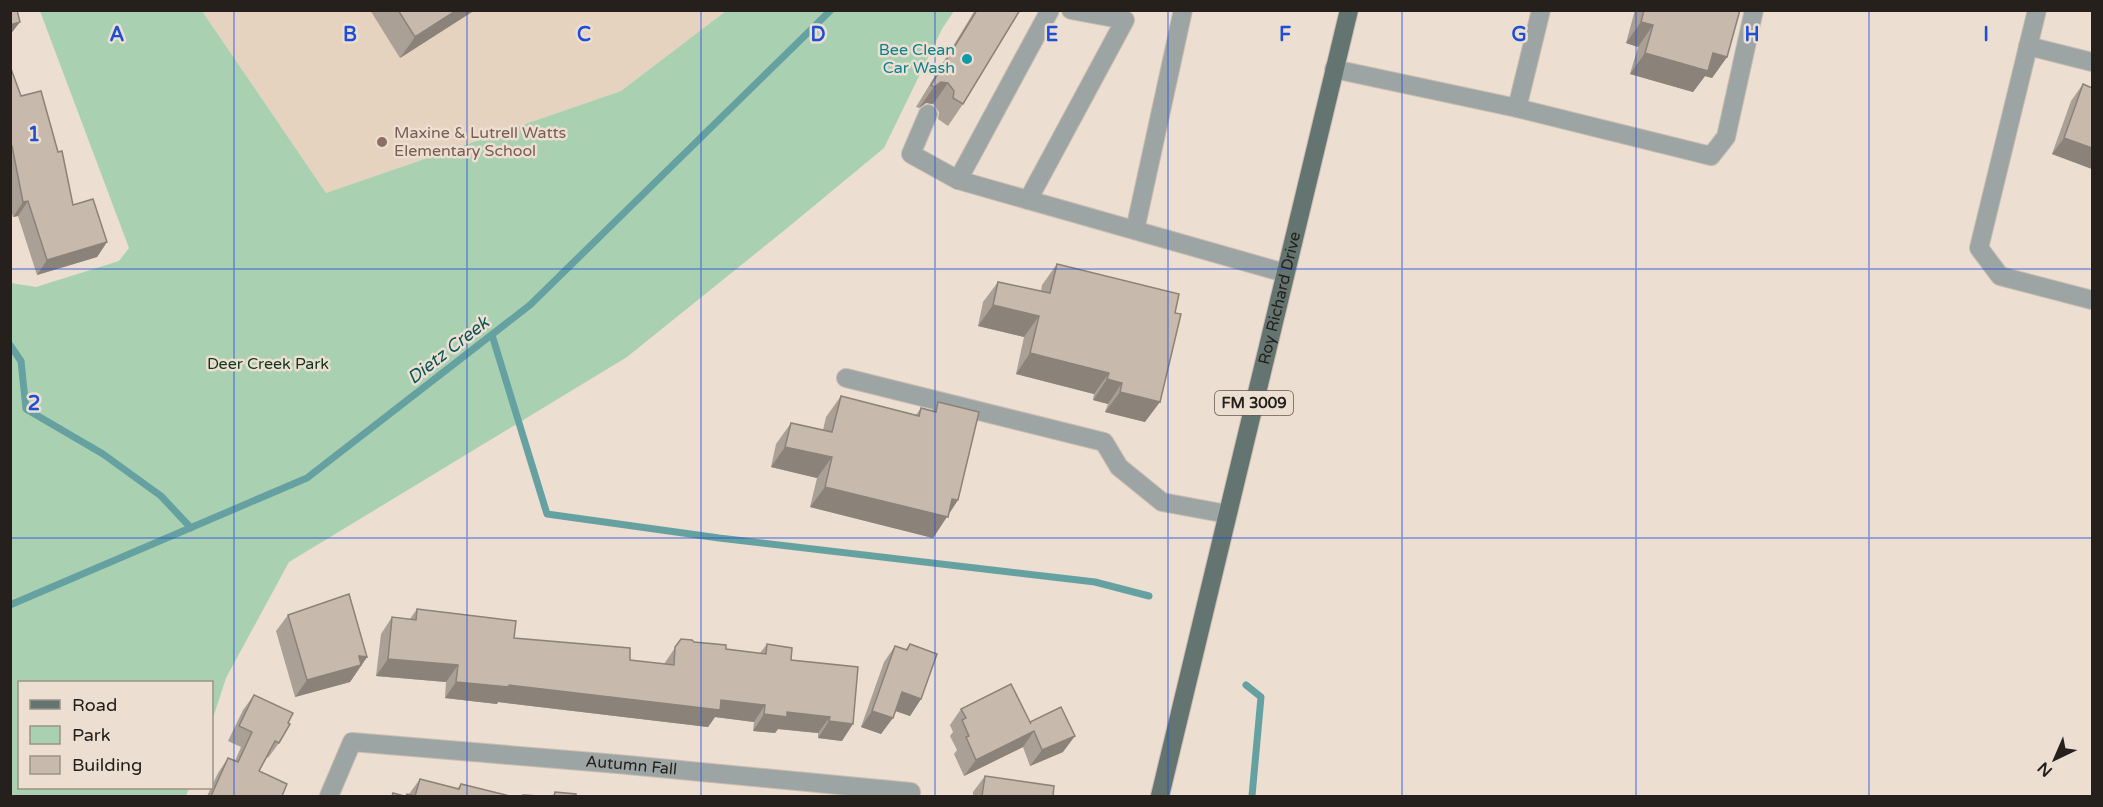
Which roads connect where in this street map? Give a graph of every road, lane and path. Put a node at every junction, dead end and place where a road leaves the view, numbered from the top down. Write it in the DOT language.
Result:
graph roads {
  1 [pos="1050,10"];
  2 [pos="1071,10"];
  3 [pos="1183,10"];
  4 [pos="1349,10"];
  5 [pos="1540,10"];
  6 [pos="1754,10"];
  7 [pos="2037,10"];
  8 [pos="2028,46"];
  9 [pos="2092,62"];
  10 [pos="1334,69"];
  11 [pos="1517,108"];
  12 [pos="928,114"];
  13 [pos="958,180"];
  14 [pos="1028,200"];
  15 [pos="1135,230"];
  16 [pos="1285,273"];
  17 [pos="2092,300"];
  18 [pos="846,378"];
  19 [pos="1227,514"];
  20 [pos="910,794"];
  21 [pos="329,796"];
  22 [pos="1160,796"];
  1 -- 13 [label="street"];
  2 -- 14 [label="street"];
  3 -- 15 [label="street"];
  4 -- 10 [label="main road, Roy Richard Drive / FM 3009"];
  5 -- 11 [label="street"];
  6 -- 11 [label="street"];
  7 -- 8 [label="street"];
  8 -- 9 [label="street"];
  8 -- 17 [label="street"];
  10 -- 11 [label="street"];
  10 -- 16 [label="main road, Roy Richard Drive / FM 3009"];
  12 -- 13 [label="street"];
  13 -- 14 [label="street"];
  14 -- 15 [label="street"];
  15 -- 16 [label="street"];
  16 -- 19 [label="main road, Roy Richard Drive / FM 3009"];
  18 -- 19 [label="street"];
  19 -- 22 [label="main road, Roy Richard Drive / FM 3009"];
  20 -- 21 [label="street, Autumn Fall"];
}
